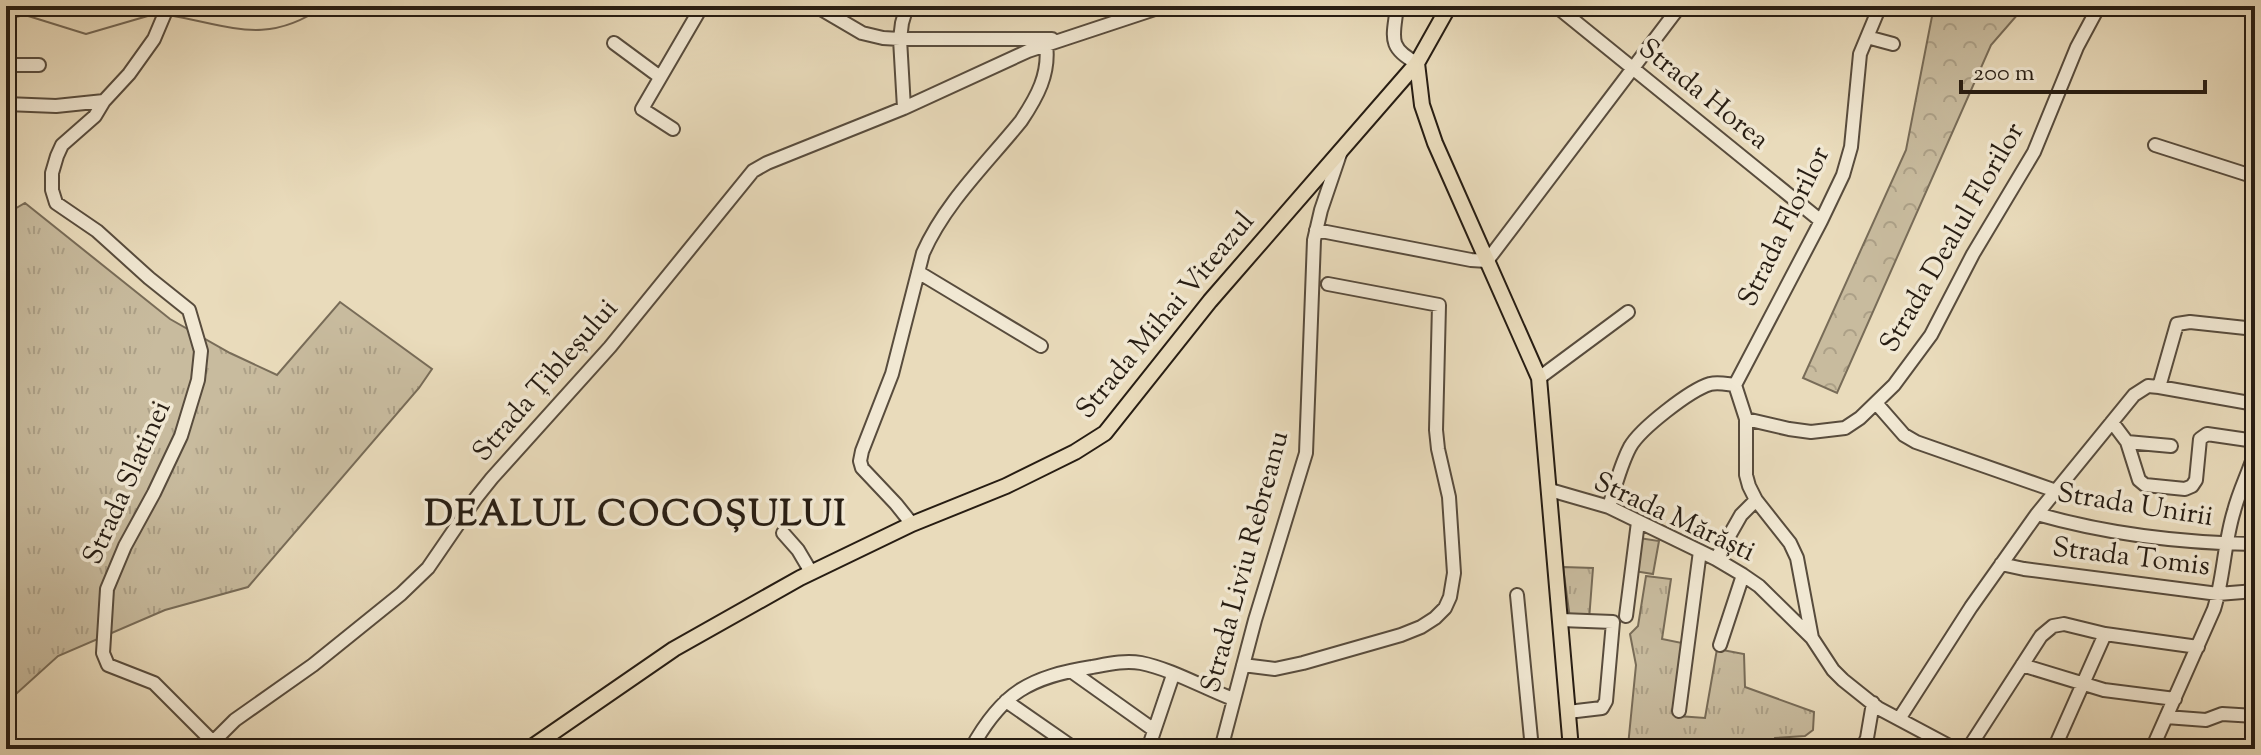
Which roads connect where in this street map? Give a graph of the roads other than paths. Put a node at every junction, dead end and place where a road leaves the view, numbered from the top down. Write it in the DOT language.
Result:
graph roads {
  1 [pos="168,6"];
  2 [pos="702,6"];
  3 [pos="816,6"];
  4 [pos="907,6"];
  5 [pos="1164,6"];
  6 [pos="1397,6"];
  7 [pos="1449,6"];
  8 [pos="1556,6"];
  9 [pos="1680,6"];
  10 [pos="1880,6"];
  11 [pos="2099,6"];
  12 [pos="1867,37"];
  13 [pos="900,39"];
  14 [pos="1059,39"];
  15 [pos="614,43"];
  16 [pos="1046,44"];
  17 [pos="1893,44"];
  18 [pos="1417,63"];
  19 [pos="6,65"];
  20 [pos="39,65"];
  21 [pos="1633,69"];
  22 [pos="660,77"];
  23 [pos="104,101"];
  24 [pos="6,104"];
  25 [pos="904,108"];
  26 [pos="673,129"];
  27 [pos="2155,145"];
  28 [pos="1341,151"];
  29 [pos="2255,177"];
  30 [pos="1821,221"];
  31 [pos="1316,230"];
  32 [pos="1487,261"];
  33 [pos="918,272"];
  34 [pos="1328,284"];
  35 [pos="1628,312"];
  36 [pos="2255,329"];
  37 [pos="1041,346"];
  38 [pos="1539,378"];
  39 [pos="1735,385"];
  40 [pos="2159,387"];
  41 [pos="1876,403"];
  42 [pos="2255,404"];
  43 [pos="1746,419"];
  44 [pos="2112,422"];
  45 [pos="2255,441"];
  46 [pos="2127,442"];
  47 [pos="2171,446"];
  48 [pos="2255,452"];
  49 [pos="2252,476"];
  50 [pos="1550,490"];
  51 [pos="2056,491"];
  52 [pos="1756,500"];
  53 [pos="1609,507"];
  54 [pos="2037,514"];
  55 [pos="1638,522"];
  56 [pos="912,524"];
  57 [pos="783,533"];
  58 [pos="2226,544"];
  59 [pos="2255,544"];
  60 [pos="1700,551"];
  61 [pos="1716,559"];
  62 [pos="2001,564"];
  63 [pos="811,572"];
  64 [pos="1743,575"];
  65 [pos="2255,591"];
  66 [pos="2218,594"];
  67 [pos="1517,595"];
  68 [pos="1626,616"];
  69 [pos="1561,620"];
  70 [pos="2105,634"];
  71 [pos="1812,638"];
  72 [pos="1720,645"];
  73 [pos="2198,647"];
  74 [pos="1243,665"];
  75 [pos="2022,665"];
  76 [pos="1071,671"];
  77 [pos="1173,675"];
  78 [pos="2084,685"];
  79 [pos="1233,699"];
  80 [pos="2175,699"];
  81 [pos="1006,701"];
  82 [pos="1873,703"];
  83 [pos="1679,711"];
  84 [pos="1568,712"];
  85 [pos="2255,716"];
  86 [pos="2166,717"];
  87 [pos="1899,719"];
  88 [pos="1154,730"];
  89 [pos="210,746"];
  90 [pos="529,749"];
  91 [pos="971,749"];
  92 [pos="1075,749"];
  93 [pos="1148,749"];
  94 [pos="1221,749"];
  95 [pos="1532,749"];
  96 [pos="1571,749"];
  97 [pos="1862,749"];
  98 [pos="1955,749"];
  99 [pos="1968,749"];
  100 [pos="2054,749"];
  101 [pos="2152,749"];
  1 -- 23 [label="street, Strada Slatinei"];
  2 -- 22 [label="street"];
  3 -- 13 [label="street, Strada Țibleșului"];
  4 -- 13 [label="street"];
  5 -- 14 [label="street, Strada Țibleșului"];
  6 -- 18 [label="street"];
  7 -- 18 [label="main road, Strada Mihai Viteazul"];
  8 -- 21 [label="street, Strada Horea"];
  9 -- 21 [label="street"];
  10 -- 12 [label="street, Strada Florilor"];
  11 -- 41 [label="street, Strada Dealul Florilor"];
  12 -- 17 [label="street"];
  12 -- 30 [label="street, Strada Florilor"];
  13 -- 14 [label="street, Strada Țibleșului"];
  13 -- 25 [label="street"];
  14 -- 16 [label="street, Strada Țibleșului"];
  15 -- 22 [label="street"];
  16 -- 25 [label="street, Strada Țibleșului"];
  16 -- 33 [label="street"];
  18 -- 28 [label="main road, Strada Mihai Viteazul"];
  18 -- 32 [label="main road"];
  19 -- 20 [label="street"];
  21 -- 30 [label="street, Strada Horea"];
  21 -- 32 [label="street"];
  22 -- 26 [label="street"];
  23 -- 24 [label="street"];
  23 -- 89 [label="street, Strada Slatinei"];
  25 -- 89 [label="street, Strada Țibleșului"];
  27 -- 29 [label="street"];
  28 -- 31 [label="street, Strada Liviu Rebreanu"];
  28 -- 56 [label="main road, Strada Mihai Viteazul"];
  30 -- 39 [label="street, Strada Florilor"];
  31 -- 32 [label="street"];
  31 -- 74 [label="street, Strada Liviu Rebreanu"];
  32 -- 38 [label="main road"];
  33 -- 37 [label="street"];
  33 -- 56 [label="street"];
  34 -- 74 [label="street"];
  35 -- 38 [label="street"];
  36 -- 40 [label="street"];
  38 -- 50 [label="main road"];
  39 -- 43 [label="street"];
  39 -- 53 [label="street"];
  40 -- 42 [label="street"];
  40 -- 44 [label="street"];
  41 -- 43 [label="street, Strada Dealul Florilor"];
  41 -- 51 [label="street"];
  43 -- 52 [label="street"];
  44 -- 46 [label="street, Strada Unirii"];
  44 -- 51 [label="street"];
  45 -- 46 [label="street, Strada Unirii"];
  46 -- 47 [label="street"];
  48 -- 49 [label="street, Strada Unirii"];
  49 -- 58 [label="street, Strada Unirii"];
  50 -- 53 [label="street, Strada Mărăști"];
  50 -- 69 [label="main road"];
  51 -- 54 [label="street"];
  52 -- 61 [label="street"];
  52 -- 71 [label="street"];
  53 -- 55 [label="street, Strada Mărăști"];
  54 -- 58 [label="street, Strada Unirii"];
  54 -- 62 [label="street"];
  55 -- 60 [label="street, Strada Mărăști"];
  55 -- 68 [label="street"];
  56 -- 63 [label="main road, Strada Mihai Viteazul"];
  57 -- 63 [label="street"];
  58 -- 59 [label="street, Strada Unirii"];
  58 -- 66 [label="street, Strada Unirii"];
  60 -- 61 [label="street, Strada Mărăști"];
  60 -- 83 [label="street"];
  61 -- 64 [label="street, Strada Mărăști"];
  62 -- 66 [label="street, Strada Tomis"];
  62 -- 87 [label="street"];
  63 -- 90 [label="main road, Strada Mihai Viteazul"];
  64 -- 71 [label="street, Strada Mărăști"];
  64 -- 72 [label="street"];
  65 -- 66 [label="street, Strada Tomis"];
  66 -- 73 [label="street, Strada Unirii"];
  67 -- 95 [label="street"];
  69 -- 84 [label="main road"];
  69 -- 84 [label="street"];
  70 -- 73 [label="street"];
  70 -- 75 [label="street"];
  70 -- 78 [label="street"];
  71 -- 82 [label="street, Strada Mărăști"];
  73 -- 80 [label="street, Strada Unirii"];
  74 -- 79 [label="street, Strada Liviu Rebreanu"];
  75 -- 78 [label="street"];
  75 -- 99 [label="street"];
  76 -- 77 [label="street"];
  76 -- 81 [label="street"];
  76 -- 88 [label="street"];
  77 -- 79 [label="street"];
  77 -- 88 [label="street"];
  78 -- 80 [label="street"];
  78 -- 100 [label="street"];
  79 -- 94 [label="street, Strada Liviu Rebreanu"];
  80 -- 86 [label="street, Strada Unirii"];
  81 -- 91 [label="street"];
  81 -- 92 [label="street"];
  82 -- 87 [label="street, Strada Mărăști"];
  82 -- 97 [label="street"];
  84 -- 96 [label="main road"];
  85 -- 86 [label="street"];
  86 -- 101 [label="street, Strada Unirii"];
  87 -- 98 [label="street, Strada Mărăști"];
  88 -- 93 [label="street"];
}
